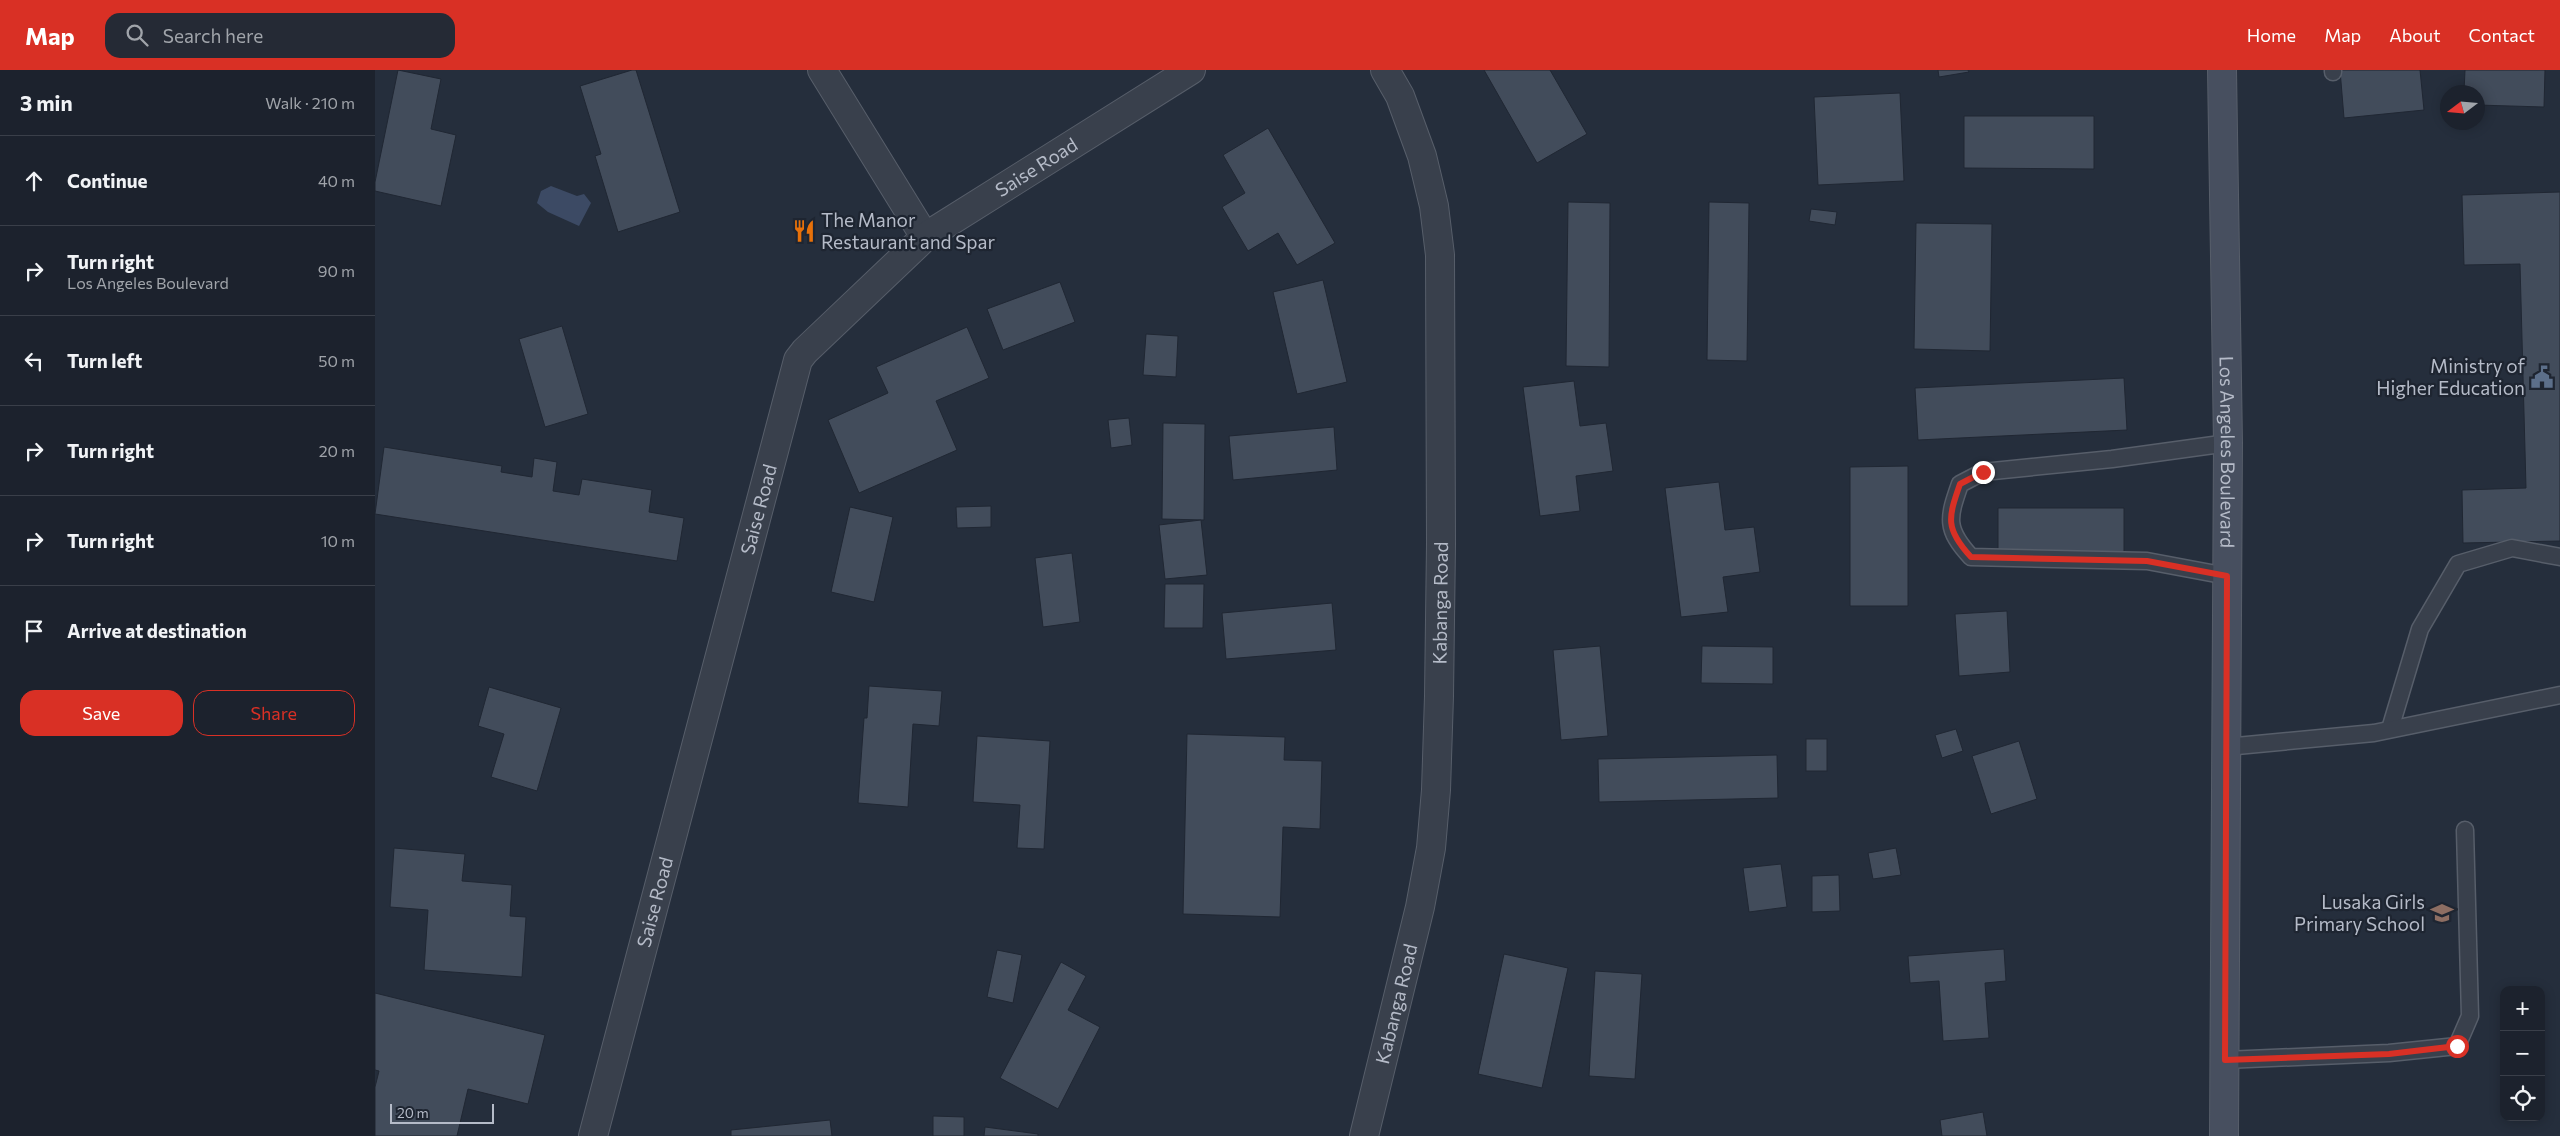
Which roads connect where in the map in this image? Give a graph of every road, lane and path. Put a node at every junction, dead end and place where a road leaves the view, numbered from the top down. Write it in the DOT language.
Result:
graph roads {
  1 [pos="821,70"];
  2 [pos="1191,70"];
  3 [pos="1385,70"];
  4 [pos="2222,70"];
  5 [pos="925,237"];
  6 [pos="2228,443"];
  7 [pos="2560,557"];
  8 [pos="2227,576"];
  9 [pos="2560,695"];
  10 [pos="2391,729"];
  11 [pos="2225,747"];
  12 [pos="2465,830"];
  13 [pos="2225,1060"];
  14 [pos="593,1136"];
  15 [pos="1364,1136"];
  16 [pos="2224,1136"];
  1 -- 5 [label="street"];
  2 -- 5 [label="street, Saise Road"];
  3 -- 15 [label="street, Kabanga Road"];
  4 -- 6 [label="main road, Los Angeles Boulevard"];
  5 -- 14 [label="street, Saise Road"];
  6 -- 8 [label="main road, Los Angeles Boulevard"];
  6 -- 8 [label="lane"];
  7 -- 10 [label="lane"];
  8 -- 11 [label="main road, Los Angeles Boulevard"];
  9 -- 10 [label="lane"];
  10 -- 11 [label="lane"];
  11 -- 13 [label="main road, Los Angeles Boulevard"];
  12 -- 13 [label="lane"];
  13 -- 16 [label="main road, Los Angeles Boulevard"];
}
